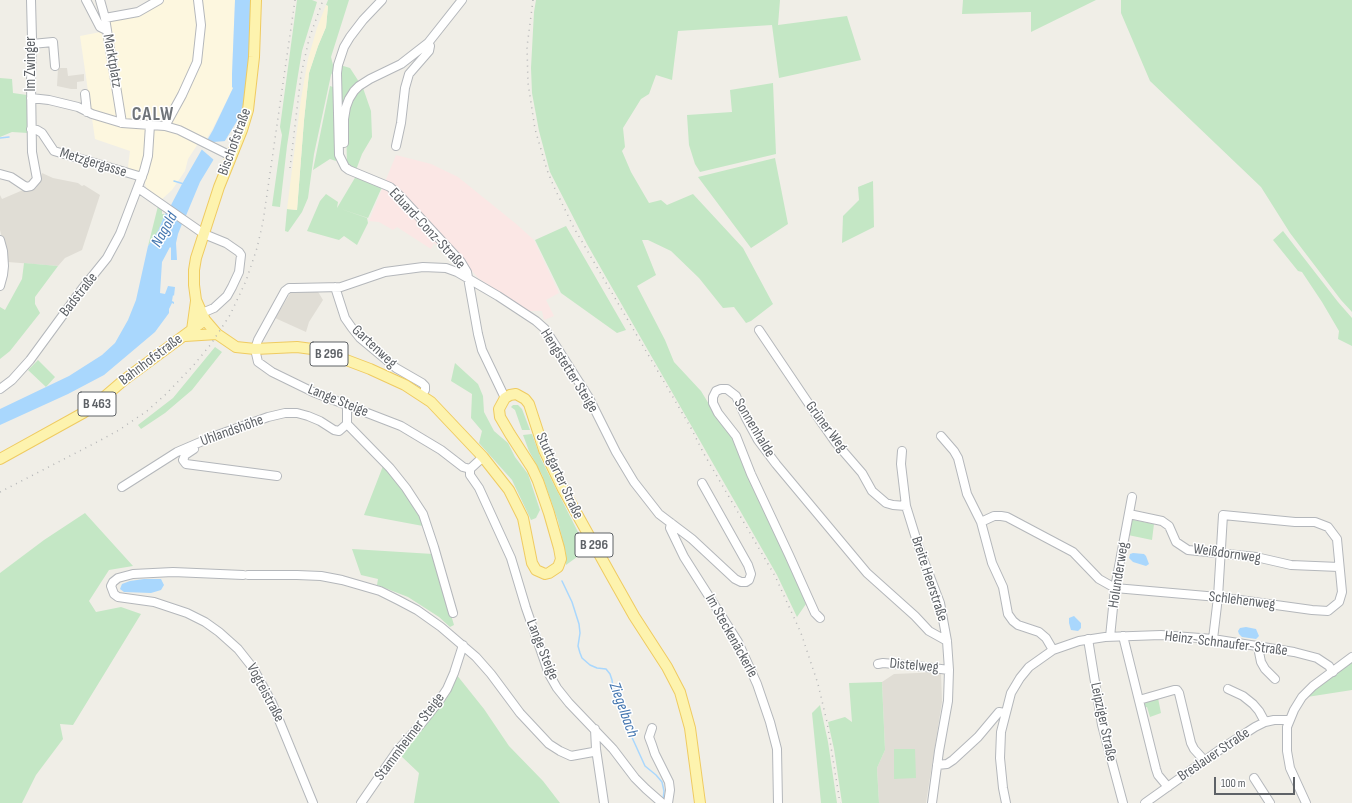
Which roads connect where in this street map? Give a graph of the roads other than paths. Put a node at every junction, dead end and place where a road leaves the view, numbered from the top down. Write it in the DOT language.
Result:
graph roads {
  1 [pos="31,0"];
  2 [pos="86,0"];
  3 [pos="100,0"];
  4 [pos="159,0"];
  5 [pos="198,0"];
  6 [pos="256,0"];
  7 [pos="382,0"];
  8 [pos="462,0"];
  9 [pos="147,3"];
  10 [pos="105,18"];
  11 [pos="107,31"];
  12 [pos="428,43"];
  13 [pos="32,44"];
  14 [pos="55,66"];
  15 [pos="85,94"];
  16 [pos="31,98"];
  17 [pos="87,112"];
  18 [pos="122,123"];
  19 [pos="150,125"];
  20 [pos="165,126"];
  21 [pos="31,129"];
  22 [pos="396,146"];
  23 [pos="231,156"];
  24 [pos="345,167"];
  25 [pos="0,174"];
  26 [pos="142,177"];
  27 [pos="138,188"];
  28 [pos="204,234"];
  29 [pos="0,240"];
  30 [pos="468,280"];
  31 [pos="0,286"];
  32 [pos="335,287"];
  33 [pos="196,300"];
  34 [pos="203,316"];
  35 [pos="759,330"];
  36 [pos="188,333"];
  37 [pos="217,334"];
  38 [pos="255,350"];
  39 [pos="0,389"];
  40 [pos="422,395"];
  41 [pos="505,398"];
  42 [pos="347,406"];
  43 [pos="347,424"];
  44 [pos="941,436"];
  45 [pos="212,437"];
  46 [pos="902,451"];
  47 [pos="483,457"];
  48 [pos="0,459"];
  49 [pos="470,469"];
  50 [pos="277,476"];
  51 [pos="702,483"];
  52 [pos="122,487"];
  53 [pos="1132,497"];
  54 [pos="906,506"];
  55 [pos="1129,514"];
  56 [pos="980,522"];
  57 [pos="671,523"];
  58 [pos="1221,553"];
  59 [pos="1339,567"];
  60 [pos="1116,588"];
  61 [pos="1218,597"];
  62 [pos="453,613"];
  63 [pos="820,618"];
  64 [pos="1123,636"];
  65 [pos="1110,637"];
  66 [pos="1088,639"];
  67 [pos="1213,639"];
  68 [pos="946,641"];
  69 [pos="463,645"];
  70 [pos="1258,647"];
  71 [pos="1053,650"];
  72 [pos="1352,657"];
  73 [pos="878,664"];
  74 [pos="949,670"];
  75 [pos="1333,672"];
  76 [pos="1275,679"];
  77 [pos="1228,689"];
  78 [pos="1139,700"];
  79 [pos="1005,713"];
  80 [pos="1289,720"];
  81 [pos="1265,722"];
  82 [pos="595,728"];
  83 [pos="652,728"];
  84 [pos="596,749"];
  85 [pos="1204,760"];
  86 [pos="938,765"];
  87 [pos="1254,778"];
  88 [pos="1168,787"];
  89 [pos="660,801"];
  90 [pos="362,802"];
  91 [pos="313,803"];
  92 [pos="604,803"];
  93 [pos="668,803"];
  94 [pos="700,803"];
  95 [pos="778,803"];
  96 [pos="932,803"];
  97 [pos="1006,803"];
  98 [pos="1123,803"];
  99 [pos="1145,803"];
  100 [pos="1270,803"];
  101 [pos="1306,803"];
  1 -- 13 [label="street, Im Zwinger"];
  2 -- 11 [label="street"];
  3 -- 10 [label="street, Marktplatz"];
  4 -- 9 [label="street"];
  5 -- 20 [label="street"];
  6 -- 23 [label="main road, Bischofstraße / B 296"];
  7 -- 24 [label="street"];
  8 -- 12 [label="street"];
  9 -- 10 [label="street"];
  10 -- 11 [label="street, Marktplatz"];
  11 -- 18 [label="street, Marktplatz"];
  12 -- 22 [label="street"];
  12 -- 24 [label="street"];
  13 -- 14 [label="street"];
  13 -- 16 [label="street, Im Zwinger"];
  15 -- 17 [label="street"];
  16 -- 17 [label="street"];
  16 -- 21 [label="street, Im Zwinger"];
  17 -- 18 [label="street"];
  18 -- 19 [label="street"];
  19 -- 20 [label="street"];
  19 -- 26 [label="street, Badstraße"];
  20 -- 23 [label="street"];
  21 -- 25 [label="street, Im Zwinger"];
  21 -- 26 [label="street, Metzgergasse"];
  23 -- 28 [label="main road, Bischofstraße / B 296"];
  24 -- 30 [label="street, Eduard-Conz-Straße"];
  26 -- 27 [label="street, Badstraße"];
  27 -- 28 [label="street"];
  27 -- 39 [label="street, Badstraße"];
  28 -- 33 [label="main road, B 296"];
  28 -- 34 [label="street"];
  29 -- 31 [label="street"];
  30 -- 32 [label="street, Hengstetter Steige"];
  30 -- 41 [label="street, Eduard-Conz-Straße"];
  30 -- 57 [label="street, Hengstetter Steige"];
  32 -- 38 [label="street, Hengstetter Steige"];
  32 -- 40 [label="street, Gartenweg"];
  33 -- 34 [label="main road, B 296"];
  33 -- 36 [label="main road"];
  34 -- 36 [label="main road, Bahnhofstraße / B 463"];
  34 -- 37 [label="main road, Stuttgarter Straße / B 296"];
  35 -- 54 [label="street, Grüner Weg"];
  36 -- 37 [label="main road"];
  36 -- 48 [label="main road, Bahnhofstraße / B 463"];
  37 -- 38 [label="main road, Stuttgarter Straße / B 296"];
  38 -- 40 [label="main road, Stuttgarter Straße / B 296"];
  38 -- 42 [label="street, Lange Steige"];
  40 -- 47 [label="main road, Stuttgarter Straße / B 296"];
  41 -- 47 [label="main road, Stuttgarter Straße / B 296"];
  41 -- 94 [label="main road, Stuttgarter Straße / B 296"];
  42 -- 43 [label="street"];
  42 -- 49 [label="street, Lange Steige"];
  43 -- 45 [label="street, Uhlandshöhe"];
  43 -- 62 [label="street"];
  44 -- 56 [label="street"];
  45 -- 50 [label="street"];
  45 -- 52 [label="street, Uhlandshöhe"];
  46 -- 54 [label="street, Breite Heerstraße"];
  47 -- 49 [label="street"];
  49 -- 82 [label="street, Lange Steige"];
  51 -- 57 [label="street, Hengstetter Steige"];
  53 -- 55 [label="street, Holunderweg"];
  54 -- 68 [label="street, Breite Heerstraße"];
  55 -- 58 [label="street, Weißdornweg"];
  55 -- 60 [label="street, Holunderweg"];
  56 -- 60 [label="street, Schlehenweg"];
  56 -- 71 [label="street"];
  57 -- 95 [label="street, Im Steckenäckerle"];
  58 -- 59 [label="street, Weißdornweg"];
  58 -- 59 [label="street, Schlehenweg"];
  58 -- 61 [label="street"];
  59 -- 61 [label="street, Schlehenweg"];
  60 -- 61 [label="street, Schlehenweg"];
  60 -- 65 [label="street, Holunderweg"];
  61 -- 67 [label="street"];
  63 -- 68 [label="street, Sonnenhalde"];
  64 -- 65 [label="street, Heinz-Schnaufer-Straße"];
  64 -- 67 [label="street, Heinz-Schnaufer-Straße"];
  64 -- 78 [label="street"];
  65 -- 66 [label="street, Heinz-Schnaufer-Straße"];
  66 -- 71 [label="street, Heinz-Schnaufer-Straße"];
  66 -- 98 [label="street, Leipziger Straße"];
  67 -- 70 [label="street, Heinz-Schnaufer-Straße"];
  68 -- 74 [label="street, Breite Heerstraße"];
  69 -- 84 [label="street, Vogteistraße"];
  69 -- 90 [label="street, Stammheimer Steige"];
  69 -- 91 [label="street, Vogteistraße"];
  70 -- 75 [label="street, Heinz-Schnaufer-Straße"];
  70 -- 76 [label="street"];
  71 -- 79 [label="street, Heinz-Schnaufer-Straße"];
  72 -- 75 [label="street"];
  73 -- 74 [label="street, Distelweg"];
  74 -- 86 [label="street, Breite Heerstraße"];
  75 -- 80 [label="street"];
  77 -- 81 [label="street"];
  78 -- 85 [label="street"];
  78 -- 88 [label="street"];
  79 -- 86 [label="street"];
  79 -- 97 [label="street, Heinz-Schnaufer-Straße"];
  80 -- 81 [label="street, Breslauer Straße"];
  80 -- 101 [label="street"];
  81 -- 85 [label="street, Breslauer Straße"];
  82 -- 84 [label="street"];
  82 -- 89 [label="street, Lange Steige"];
  83 -- 93 [label="street"];
  84 -- 92 [label="street"];
  85 -- 88 [label="street, Breslauer Straße"];
  86 -- 96 [label="street, Breite Heerstraße"];
  87 -- 100 [label="street"];
  88 -- 99 [label="street, Breslauer Straße"];
}
